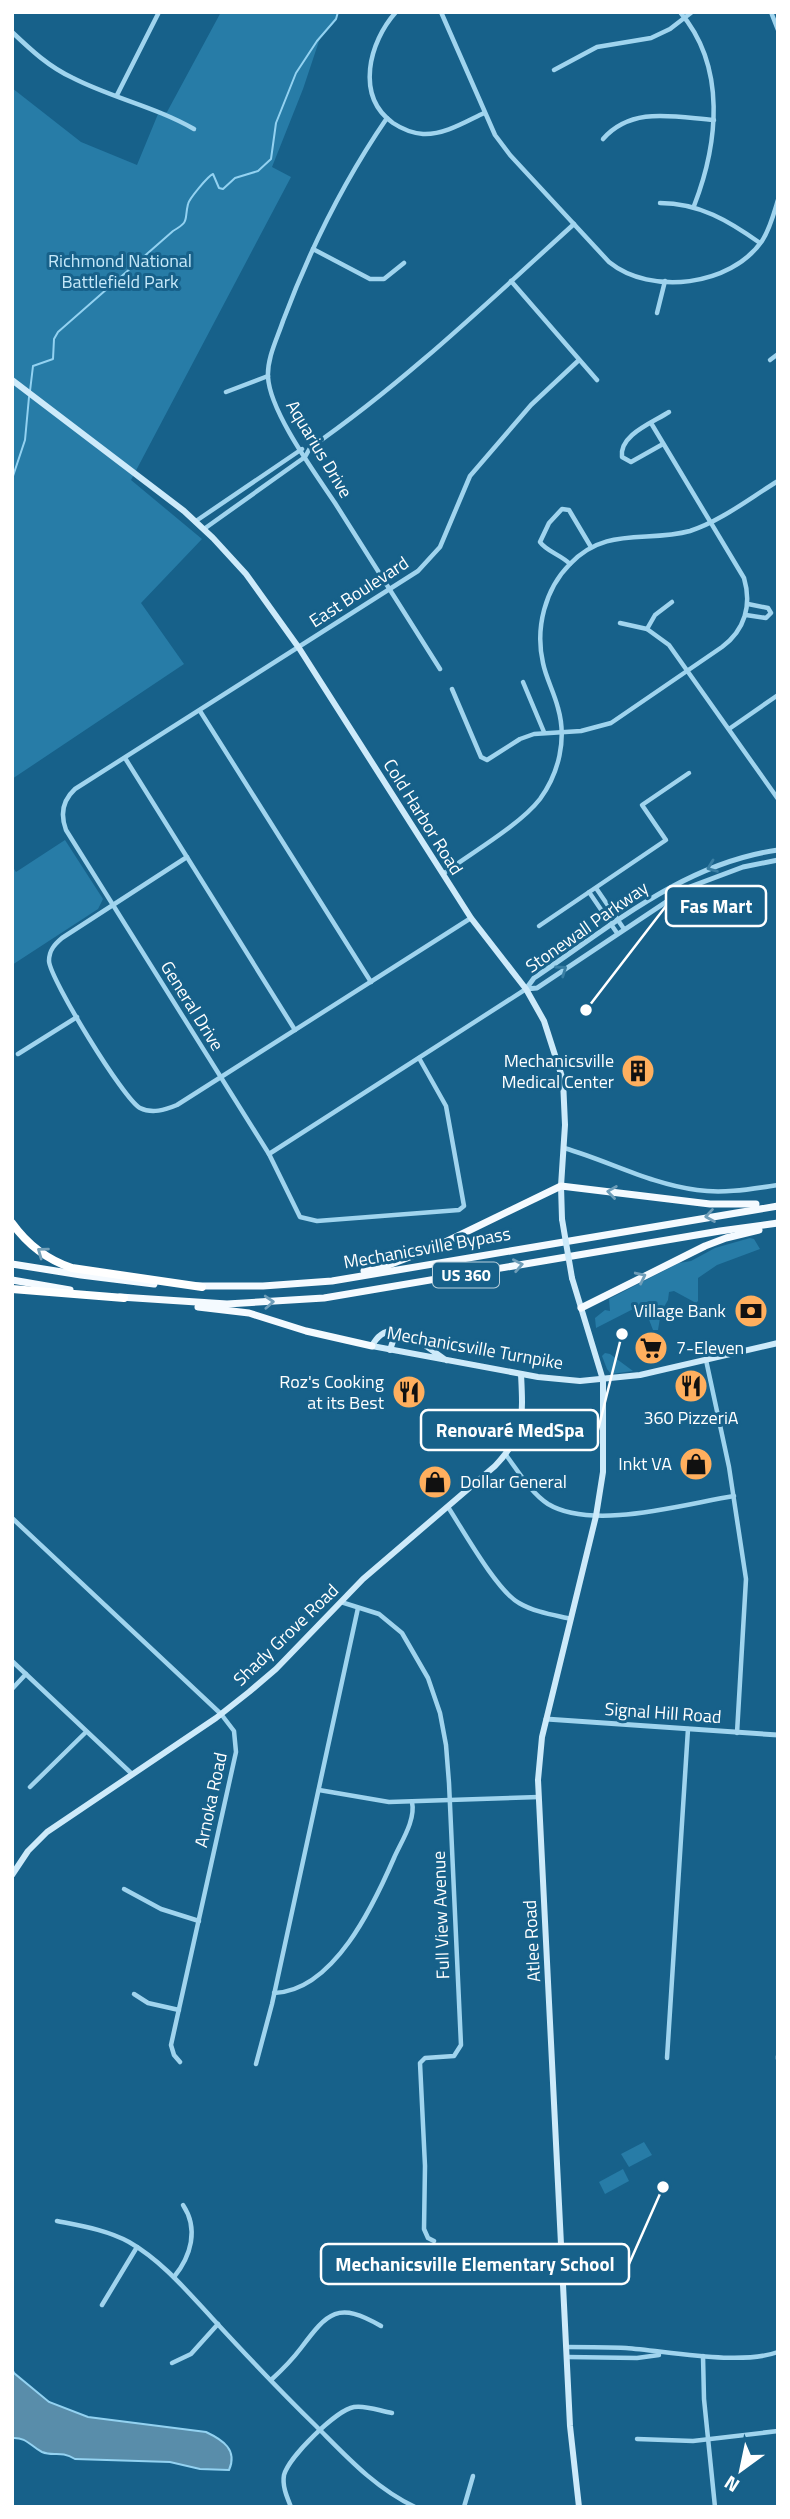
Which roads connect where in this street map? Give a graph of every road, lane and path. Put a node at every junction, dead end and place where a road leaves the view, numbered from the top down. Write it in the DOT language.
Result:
graph roads {
  1 [pos="159,12"];
  2 [pos="396,12"];
  3 [pos="441,12"];
  4 [pos="680,12"];
  5 [pos="692,12"];
  6 [pos="771,12"];
  7 [pos="685,18"];
  8 [pos="778,30"];
  9 [pos="12,32"];
  10 [pos="554,70"];
  11 [pos="117,95"];
  12 [pos="484,113"];
  13 [pos="387,118"];
  14 [pos="714,120"];
  15 [pos="194,129"];
  16 [pos="603,139"];
  17 [pos="778,200"];
  18 [pos="660,202"];
  19 [pos="694,206"];
  20 [pos="573,224"];
  21 [pos="760,243"];
  22 [pos="313,249"];
  23 [pos="404,263"];
  24 [pos="511,281"];
  25 [pos="665,281"];
  26 [pos="657,313"];
  27 [pos="778,354"];
  28 [pos="579,360"];
  29 [pos="770,360"];
  30 [pos="268,376"];
  31 [pos="12,380"];
  32 [pos="597,380"];
  33 [pos="226,392"];
  34 [pos="669,412"];
  35 [pos="651,423"];
  36 [pos="663,444"];
  37 [pos="310,448"];
  38 [pos="300,449"];
  39 [pos="305,457"];
  40 [pos="778,481"];
  41 [pos="195,521"];
  42 [pos="711,522"];
  43 [pos="204,529"];
  44 [pos="591,547"];
  45 [pos="570,564"];
  46 [pos="390,589"];
  47 [pos="672,602"];
  48 [pos="748,604"];
  49 [pos="746,615"];
  50 [pos="620,624"];
  51 [pos="646,629"];
  52 [pos="299,648"];
  53 [pos="440,669"];
  54 [pos="689,671"];
  55 [pos="523,682"];
  56 [pos="452,689"];
  57 [pos="778,695"];
  58 [pos="200,711"];
  59 [pos="729,729"];
  60 [pos="544,732"];
  61 [pos="562,733"];
  62 [pos="125,758"];
  63 [pos="689,773"];
  64 [pos="88,781"];
  65 [pos="778,800"];
  66 [pos="778,850"];
  67 [pos="187,857"];
  68 [pos="778,860"];
  69 [pos="442,874"];
  70 [pos="596,888"];
  71 [pos="589,892"];
  72 [pos="112,904"];
  73 [pos="471,918"];
  74 [pos="618,921"];
  75 [pos="612,925"];
  76 [pos="540,926"];
  77 [pos="624,929"];
  78 [pos="617,933"];
  79 [pos="372,982"];
  80 [pos="526,989"];
  81 [pos="77,1017"];
  82 [pos="295,1030"];
  83 [pos="18,1054"];
  84 [pos="419,1058"];
  85 [pos="220,1077"];
  86 [pos="564,1148"];
  87 [pos="269,1154"];
  88 [pos="778,1185"];
  89 [pos="561,1186"];
  90 [pos="778,1204"];
  91 [pos="12,1223"];
  92 [pos="778,1225"];
  93 [pos="12,1264"];
  94 [pos="12,1280"];
  95 [pos="284,1285"];
  96 [pos="202,1287"];
  97 [pos="12,1289"];
  98 [pos="124,1297"];
  99 [pos="152,1300"];
  100 [pos="581,1308"];
  101 [pos="406,1334"];
  102 [pos="778,1343"];
  103 [pos="372,1346"];
  104 [pos="390,1350"];
  105 [pos="446,1360"];
  106 [pos="706,1360"];
  107 [pos="521,1374"];
  108 [pos="603,1380"];
  109 [pos="506,1455"];
  110 [pos="734,1496"];
  111 [pos="448,1507"];
  112 [pos="596,1516"];
  113 [pos="12,1518"];
  114 [pos="341,1602"];
  115 [pos="358,1608"];
  116 [pos="571,1619"];
  117 [pos="12,1661"];
  118 [pos="26,1674"];
  119 [pos="12,1689"];
  120 [pos="221,1714"];
  121 [pos="546,1719"];
  122 [pos="688,1729"];
  123 [pos="86,1732"];
  124 [pos="737,1733"];
  125 [pos="778,1735"];
  126 [pos="132,1774"];
  127 [pos="30,1787"];
  128 [pos="319,1790"];
  129 [pos="539,1797"];
  130 [pos="450,1801"];
  131 [pos="412,1802"];
  132 [pos="12,1875"];
  133 [pos="124,1889"];
  134 [pos="199,1921"];
  135 [pos="274,1993"];
  136 [pos="134,1994"];
  137 [pos="179,2010"];
  138 [pos="667,2059"];
  139 [pos="180,2062"];
  140 [pos="257,2064"];
  141 [pos="183,2205"];
  142 [pos="57,2221"];
  143 [pos="434,2241"];
  144 [pos="137,2247"];
  145 [pos="174,2277"];
  146 [pos="102,2305"];
  147 [pos="218,2324"];
  148 [pos="381,2326"];
  149 [pos="566,2347"];
  150 [pos="778,2352"];
  151 [pos="668,2354"];
  152 [pos="703,2356"];
  153 [pos="566,2357"];
  154 [pos="172,2363"];
  155 [pos="271,2381"];
  156 [pos="392,2413"];
  157 [pos="320,2431"];
  158 [pos="778,2431"];
  159 [pos="637,2439"];
  160 [pos="708,2440"];
  161 [pos="473,2476"];
  162 [pos="291,2507"];
  163 [pos="415,2507"];
  164 [pos="464,2507"];
  165 [pos="579,2507"];
  166 [pos="715,2507"];
  1 -- 11 [label="street"];
  2 -- 13 [label="street"];
  3 -- 12 [label="street"];
  4 -- 7 [label="street"];
  5 -- 7 [label="street"];
  6 -- 8 [label="street"];
  7 -- 10 [label="street"];
  7 -- 14 [label="street"];
  9 -- 11 [label="street"];
  11 -- 15 [label="street"];
  12 -- 13 [label="street"];
  12 -- 20 [label="street"];
  13 -- 22 [label="street"];
  14 -- 16 [label="street"];
  14 -- 19 [label="street"];
  17 -- 21 [label="street"];
  18 -- 19 [label="street"];
  19 -- 21 [label="street"];
  20 -- 24 [label="street"];
  20 -- 25 [label="street"];
  21 -- 25 [label="street"];
  22 -- 23 [label="street"];
  22 -- 30 [label="street"];
  24 -- 28 [label="street"];
  24 -- 37 [label="street"];
  25 -- 26 [label="street"];
  27 -- 29 [label="street"];
  28 -- 32 [label="street"];
  28 -- 46 [label="street, East Boulevard"];
  30 -- 33 [label="street"];
  30 -- 38 [label="street, Aquarius Drive"];
  31 -- 41 [label="main road, Cold Harbor Road"];
  34 -- 35 [label="street"];
  35 -- 36 [label="street"];
  35 -- 36 [label="street"];
  36 -- 42 [label="street"];
  37 -- 38 [label="street"];
  37 -- 39 [label="street"];
  38 -- 39 [label="street, Aquarius Drive"];
  38 -- 41 [label="street"];
  39 -- 43 [label="street"];
  39 -- 46 [label="street, Aquarius Drive"];
  40 -- 42 [label="street"];
  41 -- 43 [label="main road, Cold Harbor Road"];
  42 -- 44 [label="street"];
  42 -- 48 [label="street"];
  43 -- 52 [label="main road, Cold Harbor Road"];
  44 -- 45 [label="street"];
  44 -- 45 [label="street"];
  45 -- 61 [label="street"];
  46 -- 52 [label="street, East Boulevard"];
  46 -- 53 [label="street, Aquarius Drive"];
  47 -- 51 [label="street"];
  48 -- 49 [label="street"];
  48 -- 49 [label="street"];
  49 -- 54 [label="street"];
  50 -- 51 [label="street"];
  51 -- 54 [label="street"];
  52 -- 58 [label="street, East Boulevard"];
  52 -- 69 [label="main road, Cold Harbor Road"];
  54 -- 59 [label="street"];
  54 -- 61 [label="street"];
  55 -- 60 [label="street"];
  56 -- 60 [label="street"];
  57 -- 59 [label="street"];
  58 -- 62 [label="street, East Boulevard"];
  58 -- 79 [label="street"];
  59 -- 65 [label="street"];
  60 -- 61 [label="street"];
  61 -- 69 [label="street"];
  62 -- 64 [label="street, East Boulevard"];
  62 -- 67 [label="street"];
  63 -- 70 [label="street"];
  64 -- 72 [label="street, General Drive"];
  66 -- 74 [label="street, Stonewall Parkway, one-way"];
  67 -- 72 [label="street"];
  67 -- 82 [label="street"];
  68 -- 77 [label="street, Stonewall Parkway"];
  69 -- 73 [label="main road, Cold Harbor Road"];
  70 -- 71 [label="street"];
  70 -- 74 [label="street"];
  71 -- 75 [label="street"];
  71 -- 76 [label="street"];
  72 -- 81 [label="street"];
  72 -- 85 [label="street, General Drive"];
  73 -- 79 [label="street"];
  73 -- 80 [label="main road, Cold Harbor Road"];
  74 -- 75 [label="street, Stonewall Parkway"];
  74 -- 77 [label="street"];
  75 -- 78 [label="street"];
  75 -- 80 [label="street, Stonewall Parkway"];
  77 -- 78 [label="street, Stonewall Parkway"];
  80 -- 78 [label="street, Stonewall Parkway, one-way"];
  79 -- 82 [label="street"];
  80 -- 84 [label="street"];
  80 -- 86 [label="main road, Cold Harbor Road"];
  81 -- 83 [label="street"];
  81 -- 85 [label="street"];
  82 -- 85 [label="street"];
  84 -- 87 [label="street"];
  84 -- 87 [label="street, General Drive"];
  85 -- 87 [label="street, General Drive"];
  86 -- 88 [label="street"];
  86 -- 89 [label="main road, Cold Harbor Road"];
  90 -- 89 [label="highway, one-way"];
  89 -- 95 [label="highway"];
  89 -- 100 [label="main road, Cold Harbor Road, bridge"];
  90 -- 95 [label="highway, Mechanicsville Bypass / US 360, one-way"];
  96 -- 91 [label="highway, one-way"];
  99 -- 92 [label="highway, Mechanicsville Bypass / US 360, one-way"];
  100 -- 92 [label="highway, one-way"];
  93 -- 96 [label="highway, Mechanicsville Bypass / US 360"];
  94 -- 98 [label="highway, US 360"];
  95 -- 96 [label="highway, Mechanicsville Bypass / US 360"];
  97 -- 98 [label="highway"];
  98 -- 99 [label="highway, US 360"];
  99 -- 103 [label="highway"];
  100 -- 108 [label="main road, Cold Harbor Road"];
  101 -- 103 [label="main road"];
  101 -- 104 [label="main road"];
  101 -- 105 [label="main road"];
  102 -- 106 [label="main road, Mechanicsville Turnpike"];
  103 -- 104 [label="main road, Mechanicsville Turnpike"];
  104 -- 105 [label="main road, Mechanicsville Turnpike"];
  105 -- 107 [label="main road, Mechanicsville Turnpike"];
  106 -- 108 [label="main road, Mechanicsville Turnpike"];
  106 -- 110 [label="street"];
  107 -- 108 [label="main road, Mechanicsville Turnpike"];
  107 -- 109 [label="main road, Shady Grove Road"];
  108 -- 112 [label="main road, Atlee Road"];
  109 -- 111 [label="main road, Shady Grove Road"];
  109 -- 112 [label="street"];
  110 -- 112 [label="street"];
  110 -- 124 [label="street"];
  111 -- 114 [label="main road, Shady Grove Road"];
  111 -- 116 [label="street"];
  112 -- 116 [label="main road, Atlee Road"];
  113 -- 120 [label="street, Arnoka Road"];
  114 -- 115 [label="street, Full View Avenue"];
  114 -- 120 [label="main road, Shady Grove Road"];
  115 -- 128 [label="street"];
  115 -- 130 [label="street, Full View Avenue"];
  116 -- 121 [label="main road, Atlee Road"];
  117 -- 118 [label="street"];
  118 -- 119 [label="street"];
  118 -- 123 [label="street"];
  120 -- 126 [label="main road, Shady Grove Road"];
  120 -- 134 [label="street, Arnoka Road"];
  121 -- 122 [label="street, Signal Hill Road"];
  121 -- 129 [label="main road, Atlee Road"];
  122 -- 124 [label="street, Signal Hill Road"];
  122 -- 138 [label="street"];
  123 -- 126 [label="street"];
  123 -- 127 [label="street"];
  124 -- 125 [label="street, Signal Hill Road"];
  126 -- 132 [label="main road, Shady Grove Road"];
  128 -- 131 [label="street"];
  128 -- 135 [label="street"];
  129 -- 130 [label="street"];
  129 -- 149 [label="main road, Atlee Road"];
  130 -- 131 [label="street"];
  130 -- 143 [label="street, Full View Avenue"];
  131 -- 135 [label="street"];
  133 -- 134 [label="street"];
  134 -- 137 [label="street, Arnoka Road"];
  135 -- 140 [label="street"];
  136 -- 137 [label="street"];
  137 -- 139 [label="street, Arnoka Road"];
  141 -- 145 [label="street"];
  142 -- 144 [label="street"];
  144 -- 145 [label="street"];
  144 -- 146 [label="street"];
  145 -- 147 [label="street"];
  147 -- 154 [label="street"];
  147 -- 155 [label="street"];
  148 -- 155 [label="street"];
  149 -- 151 [label="street"];
  149 -- 153 [label="main road, Atlee Road"];
  150 -- 152 [label="street"];
  151 -- 152 [label="street"];
  151 -- 153 [label="street"];
  152 -- 160 [label="street"];
  153 -- 165 [label="main road, Atlee Road"];
  155 -- 157 [label="street"];
  156 -- 157 [label="street"];
  157 -- 162 [label="street"];
  157 -- 163 [label="street"];
  158 -- 160 [label="street"];
  159 -- 160 [label="street"];
  160 -- 166 [label="street"];
  161 -- 164 [label="street"];
}
